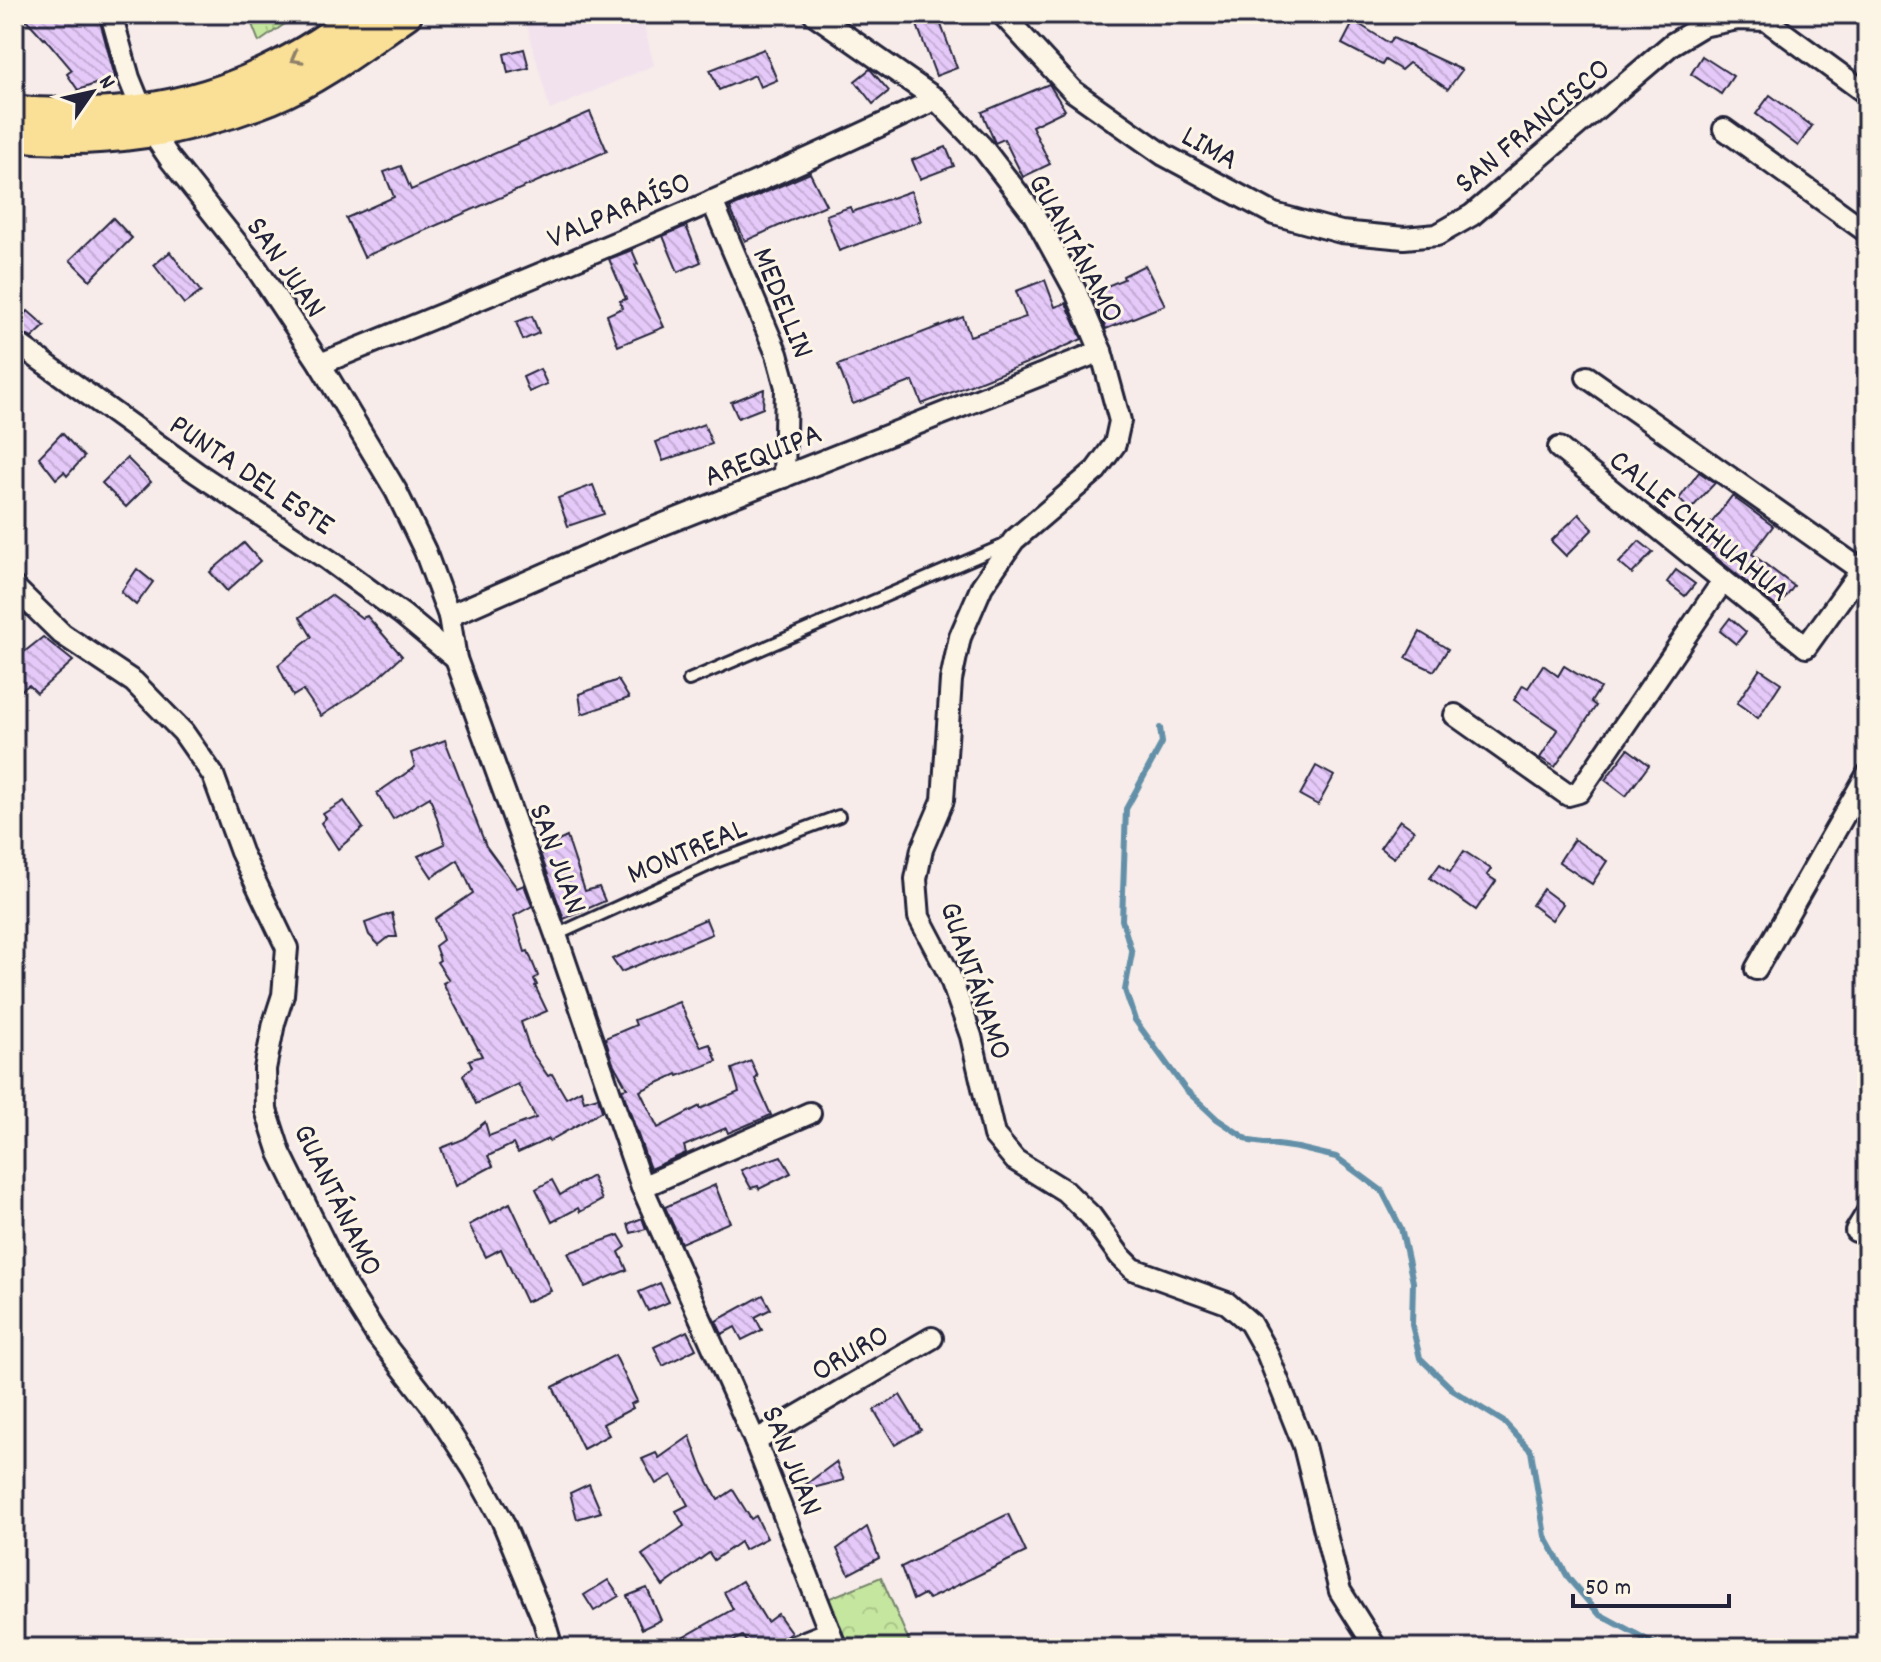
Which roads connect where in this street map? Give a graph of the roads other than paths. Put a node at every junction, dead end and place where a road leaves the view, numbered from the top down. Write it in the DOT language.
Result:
graph roads {
  1 [pos="111,14"];
  2 [pos="360,14"];
  3 [pos="406,14"];
  4 [pos="814,14"];
  5 [pos="1002,14"];
  6 [pos="1867,94"];
  7 [pos="936,99"];
  8 [pos="14,111"];
  9 [pos="147,121"];
  10 [pos="1724,129"];
  11 [pos="14,135"];
  12 [pos="712,201"];
  13 [pos="1867,232"];
  14 [pos="1437,235"];
  15 [pos="14,341"];
  16 [pos="1101,351"];
  17 [pos="320,364"];
  18 [pos="1587,377"];
  19 [pos="1559,448"];
  20 [pos="784,477"];
  21 [pos="1014,540"];
  22 [pos="1864,566"];
  23 [pos="1723,581"];
  24 [pos="14,587"];
  25 [pos="449,616"];
  26 [pos="456,659"];
  27 [pos="689,680"];
  28 [pos="1455,715"];
  29 [pos="1867,775"];
  30 [pos="839,816"];
  31 [pos="556,935"];
  32 [pos="1756,969"];
  33 [pos="810,1113"];
  34 [pos="642,1187"];
  35 [pos="1867,1213"];
  36 [pos="1856,1231"];
  37 [pos="932,1338"];
  38 [pos="755,1441"];
  39 [pos="833,1640"];
  40 [pos="552,1648"];
  41 [pos="789,1648"];
  42 [pos="1376,1648"];
  1 -- 9 [label="street, SAN JUAN"];
  2 -- 9 [label="main road, one-way"];
  3 -- 9 [label="main road"];
  4 -- 7 [label="street, GUANTÁNAMO"];
  5 -- 14 [label="street, LIMA"];
  6 -- 14 [label="street, SAN FRANCISCO"];
  7 -- 12 [label="street, VALPARAÍSO"];
  7 -- 16 [label="street, GUANTÁNAMO"];
  8 -- 9 [label="main road"];
  9 -- 11 [label="main road"];
  9 -- 17 [label="street, SAN JUAN"];
  10 -- 13 [label="street"];
  12 -- 17 [label="street, VALPARAÍSO"];
  12 -- 20 [label="street, MEDELLIN"];
  15 -- 26 [label="street, PUNTA DEL ESTE"];
  16 -- 20 [label="street, AREQUIPA"];
  16 -- 21 [label="street, GUANTÁNAMO"];
  17 -- 25 [label="street, SAN JUAN"];
  18 -- 22 [label="street"];
  19 -- 23 [label="street, CALLE CHIHUAHUA"];
  20 -- 25 [label="street, AREQUIPA"];
  21 -- 27 [label="lane"];
  21 -- 42 [label="street, GUANTÁNAMO"];
  22 -- 23 [label="street, CALLE CHIHUAHUA"];
  23 -- 28 [label="street"];
  24 -- 40 [label="street, GUANTÁNAMO"];
  25 -- 26 [label="street, SAN JUAN"];
  26 -- 31 [label="street, SAN JUAN"];
  29 -- 32 [label="street"];
  30 -- 31 [label="lane, MONTREAL"];
  31 -- 34 [label="street, SAN JUAN"];
  33 -- 34 [label="street"];
  34 -- 38 [label="street, SAN JUAN"];
  35 -- 36 [label="street"];
  37 -- 38 [label="street, ORURO"];
  38 -- 39 [label="street, SAN JUAN"];
  39 -- 41 [label="street"];
}
